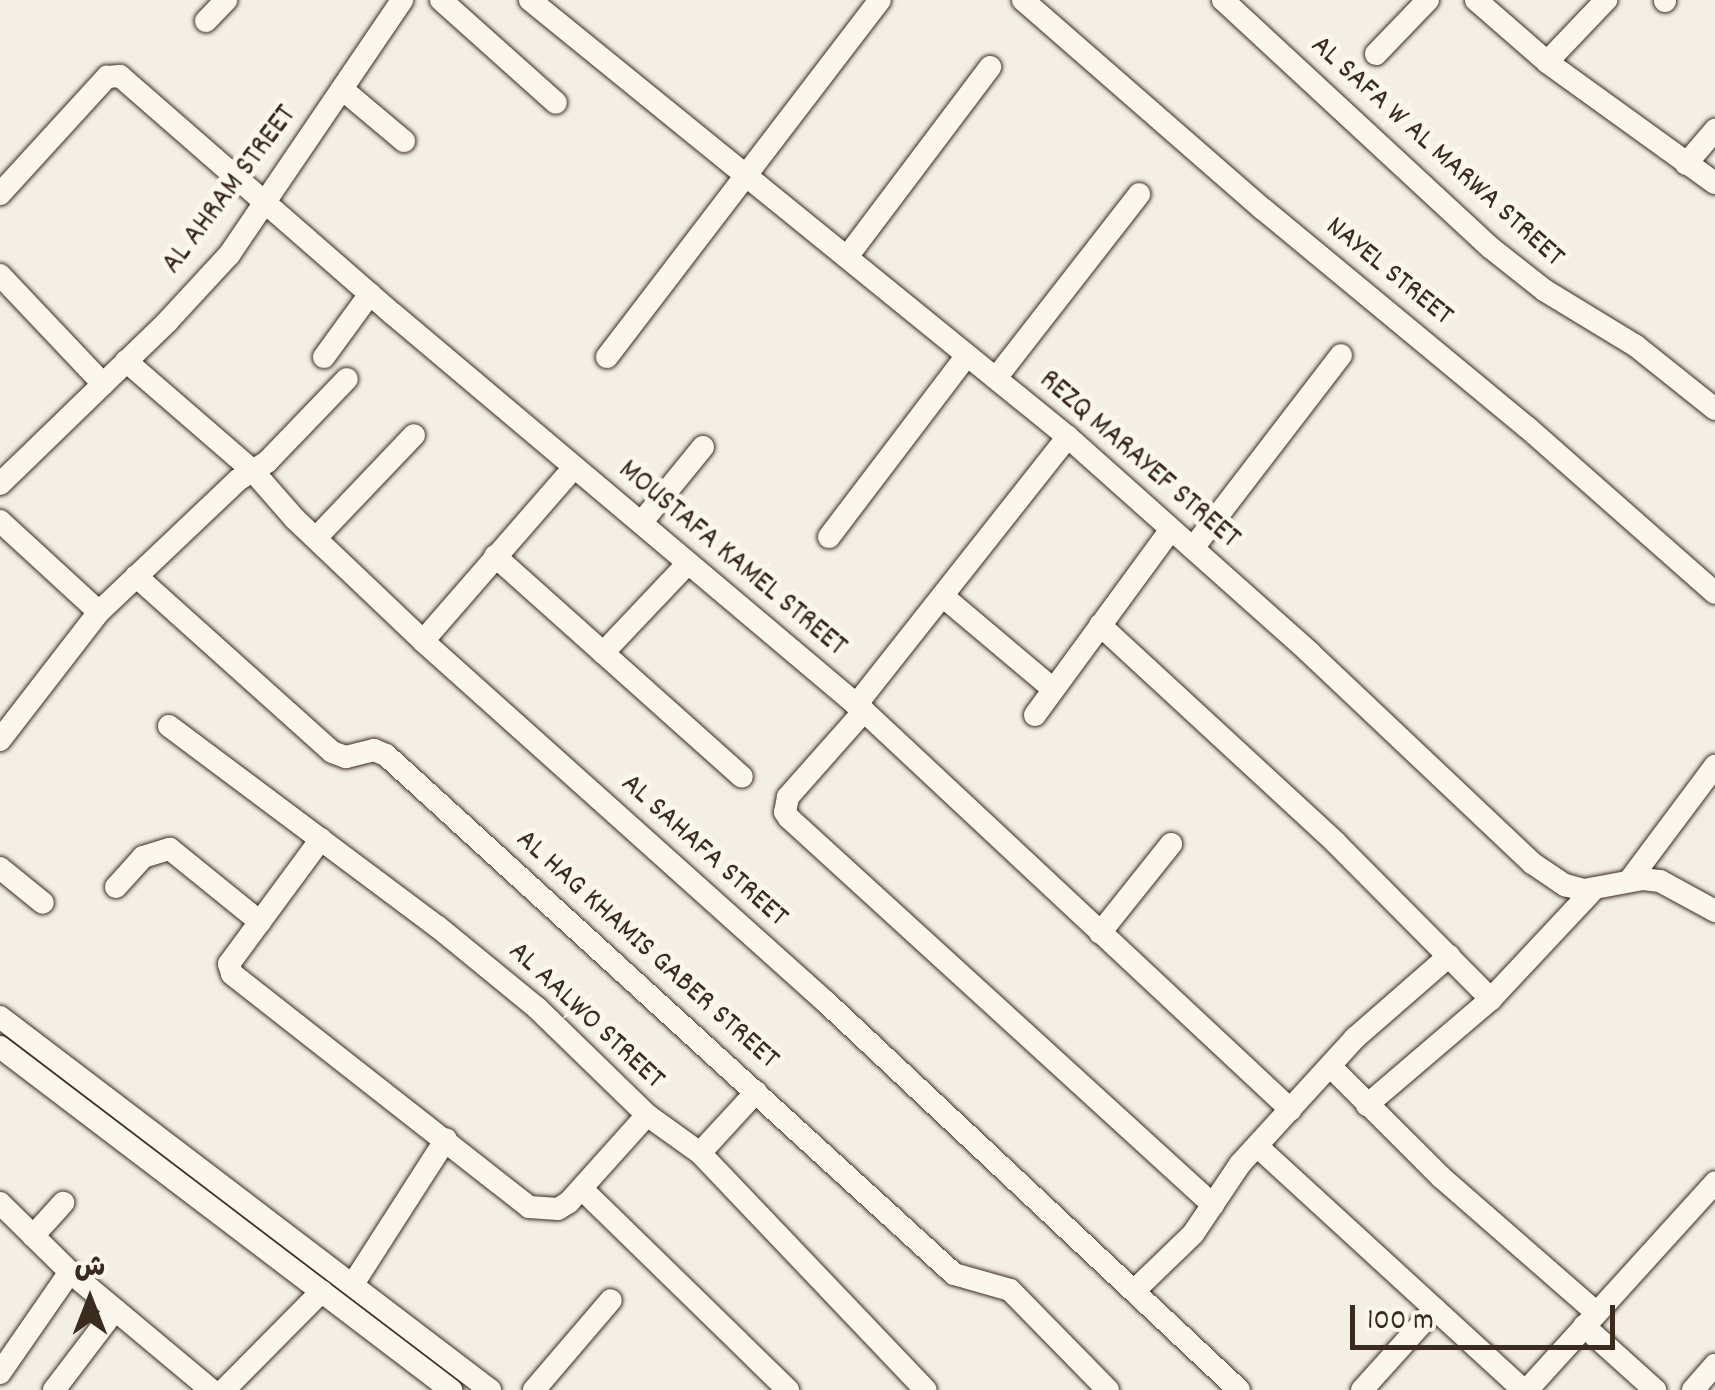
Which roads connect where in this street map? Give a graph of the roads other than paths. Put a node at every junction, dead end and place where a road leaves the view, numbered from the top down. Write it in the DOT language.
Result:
graph roads {
  1 [pos="226,0"];
  2 [pos="402,0"];
  3 [pos="441,0"];
  4 [pos="530,0"];
  5 [pos="880,0"];
  6 [pos="1023,0"];
  7 [pos="1224,0"];
  8 [pos="1428,0"];
  9 [pos="1476,0"];
  10 [pos="1606,0"];
  11 [pos="206,21"];
  12 [pos="1376,54"];
  13 [pos="1547,62"];
  14 [pos="990,67"];
  15 [pos="342,89"];
  16 [pos="556,103"];
  17 [pos="1715,130"];
  18 [pos="404,141"];
  19 [pos="1686,164"];
  20 [pos="746,174"];
  21 [pos="1715,183"];
  22 [pos="0,194"];
  23 [pos="1138,194"];
  24 [pos="267,202"];
  25 [pos="847,257"];
  26 [pos="0,275"];
  27 [pos="370,294"];
  28 [pos="967,354"];
  29 [pos="1341,355"];
  30 [pos="324,356"];
  31 [pos="607,356"];
  32 [pos="126,361"];
  33 [pos="996,378"];
  34 [pos="347,379"];
  35 [pos="103,384"];
  36 [pos="1715,410"];
  37 [pos="414,435"];
  38 [pos="1068,436"];
  39 [pos="703,448"];
  40 [pos="574,467"];
  41 [pos="252,471"];
  42 [pos="0,484"];
  43 [pos="0,521"];
  44 [pos="641,523"];
  45 [pos="1171,529"];
  46 [pos="829,537"];
  47 [pos="316,538"];
  48 [pos="1193,548"];
  49 [pos="495,556"];
  50 [pos="688,563"];
  51 [pos="136,576"];
  52 [pos="1715,593"];
  53 [pos="945,598"];
  54 [pos="99,612"];
  55 [pos="1100,625"];
  56 [pos="423,641"];
  57 [pos="603,653"];
  58 [pos="1053,690"];
  59 [pos="860,708"];
  60 [pos="1035,715"];
  61 [pos="169,726"];
  62 [pos="0,740"];
  63 [pos="1715,766"];
  64 [pos="742,777"];
  65 [pos="321,839"];
  66 [pos="1172,844"];
  67 [pos="0,868"];
  68 [pos="1629,881"];
  69 [pos="116,888"];
  70 [pos="1594,889"];
  71 [pos="43,903"];
  72 [pos="1715,911"];
  73 [pos="260,922"];
  74 [pos="1100,933"];
  75 [pos="1450,956"];
  76 [pos="1491,999"];
  77 [pos="0,1017"];
  78 [pos="4,1057"];
  79 [pos="1332,1068"];
  80 [pos="756,1092"];
  81 [pos="1367,1105"];
  82 [pos="1291,1110"];
  83 [pos="646,1116"];
  84 [pos="446,1139"];
  85 [pos="1257,1146"];
  86 [pos="700,1153"];
  87 [pos="1715,1183"];
  88 [pos="582,1190"];
  89 [pos="0,1203"];
  90 [pos="64,1203"];
  91 [pos="1213,1205"];
  92 [pos="32,1236"];
  93 [pos="296,1241"];
  94 [pos="280,1260"];
  95 [pos="70,1272"];
  96 [pos="353,1284"];
  97 [pos="1135,1290"];
  98 [pos="322,1292"];
  99 [pos="610,1300"];
  100 [pos="1435,1309"];
  101 [pos="115,1310"];
  102 [pos="1590,1319"];
  103 [pos="1715,1365"];
  104 [pos="0,1373"];
  105 [pos="54,1390"];
  106 [pos="211,1390"];
  107 [pos="224,1390"];
  108 [pos="451,1390"];
  109 [pos="490,1390"];
  110 [pos="534,1390"];
  111 [pos="788,1390"];
  112 [pos="926,1390"];
  113 [pos="1108,1390"];
  114 [pos="1239,1390"];
  115 [pos="1362,1390"];
  116 [pos="1525,1390"];
  117 [pos="1656,1390"];
  118 [pos="1693,1390"];
  1 -- 11 [label="street"];
  2 -- 15 [label="street, AL AHRAM STREET"];
  3 -- 16 [label="street"];
  4 -- 20 [label="street, REZQ MARAYEF STREET"];
  5 -- 20 [label="street"];
  6 -- 52 [label="street, NAYEL STREET"];
  7 -- 36 [label="street, AL SAFA W AL MARWA STREET"];
  8 -- 12 [label="street"];
  9 -- 13 [label="street"];
  10 -- 13 [label="street"];
  13 -- 19 [label="street"];
  14 -- 25 [label="street"];
  15 -- 18 [label="street"];
  15 -- 24 [label="street, AL AHRAM STREET"];
  17 -- 19 [label="street"];
  19 -- 21 [label="street"];
  20 -- 25 [label="street, REZQ MARAYEF STREET"];
  20 -- 31 [label="street"];
  22 -- 24 [label="street, MOUSTAFA KAMEL STREET"];
  23 -- 33 [label="street"];
  24 -- 27 [label="street, MOUSTAFA KAMEL STREET"];
  24 -- 32 [label="street, AL AHRAM STREET"];
  25 -- 28 [label="street, REZQ MARAYEF STREET"];
  26 -- 35 [label="street"];
  27 -- 30 [label="street"];
  27 -- 40 [label="street, MOUSTAFA KAMEL STREET"];
  28 -- 33 [label="street, REZQ MARAYEF STREET"];
  28 -- 46 [label="street"];
  29 -- 48 [label="street"];
  32 -- 35 [label="street, AL AHRAM STREET"];
  32 -- 41 [label="street, AL SAHAFA STREET"];
  33 -- 38 [label="street, REZQ MARAYEF STREET"];
  34 -- 41 [label="street"];
  35 -- 42 [label="street, AL AHRAM STREET"];
  37 -- 47 [label="street"];
  38 -- 45 [label="street, REZQ MARAYEF STREET"];
  38 -- 53 [label="street"];
  39 -- 44 [label="street"];
  40 -- 44 [label="street, MOUSTAFA KAMEL STREET"];
  40 -- 49 [label="street"];
  41 -- 47 [label="street, AL SAHAFA STREET"];
  41 -- 51 [label="street"];
  43 -- 54 [label="street"];
  44 -- 50 [label="street, MOUSTAFA KAMEL STREET"];
  45 -- 48 [label="street, REZQ MARAYEF STREET"];
  45 -- 55 [label="street"];
  47 -- 56 [label="street, AL SAHAFA STREET"];
  48 -- 70 [label="street, REZQ MARAYEF STREET"];
  49 -- 56 [label="street"];
  49 -- 57 [label="street"];
  50 -- 57 [label="street"];
  50 -- 59 [label="street, MOUSTAFA KAMEL STREET"];
  51 -- 54 [label="street"];
  51 -- 80 [label="street, AL HAG KHAMIS GABER STREET"];
  53 -- 58 [label="street"];
  53 -- 59 [label="street"];
  54 -- 62 [label="street"];
  55 -- 58 [label="street"];
  55 -- 75 [label="street"];
  56 -- 97 [label="street, AL SAHAFA STREET"];
  57 -- 64 [label="street"];
  58 -- 60 [label="street"];
  59 -- 74 [label="street, MOUSTAFA KAMEL STREET"];
  59 -- 91 [label="street"];
  61 -- 65 [label="street, AL AALWO STREET"];
  63 -- 68 [label="street"];
  65 -- 73 [label="street"];
  65 -- 83 [label="street, AL AALWO STREET"];
  66 -- 74 [label="street"];
  67 -- 71 [label="street"];
  68 -- 70 [label="street"];
  68 -- 72 [label="street"];
  69 -- 73 [label="street"];
  70 -- 76 [label="street"];
  73 -- 84 [label="street"];
  74 -- 82 [label="street, MOUSTAFA KAMEL STREET"];
  75 -- 76 [label="street"];
  75 -- 79 [label="street"];
  76 -- 81 [label="street"];
  77 -- 93 [label="street"];
  78 -- 94 [label="street"];
  79 -- 81 [label="street"];
  79 -- 82 [label="street"];
  80 -- 86 [label="street"];
  80 -- 113 [label="street, AL HAG KHAMIS GABER STREET"];
  81 -- 102 [label="street"];
  82 -- 85 [label="street"];
  83 -- 86 [label="street, AL AALWO STREET"];
  83 -- 88 [label="street"];
  84 -- 88 [label="street"];
  84 -- 96 [label="street"];
  85 -- 91 [label="street"];
  85 -- 100 [label="street"];
  86 -- 112 [label="street, AL AALWO STREET"];
  87 -- 102 [label="street"];
  88 -- 111 [label="street"];
  89 -- 92 [label="street"];
  90 -- 92 [label="street"];
  91 -- 97 [label="street"];
  92 -- 95 [label="street"];
  93 -- 94 [label="street"];
  93 -- 96 [label="street"];
  94 -- 98 [label="street"];
  95 -- 101 [label="street"];
  95 -- 104 [label="street"];
  96 -- 109 [label="street"];
  97 -- 114 [label="street, AL SAHAFA STREET"];
  98 -- 107 [label="street"];
  98 -- 108 [label="street"];
  99 -- 110 [label="street"];
  100 -- 115 [label="street"];
  100 -- 116 [label="street"];
  101 -- 105 [label="street"];
  101 -- 106 [label="street"];
  102 -- 116 [label="street"];
  102 -- 117 [label="street"];
  103 -- 118 [label="street"];
}
